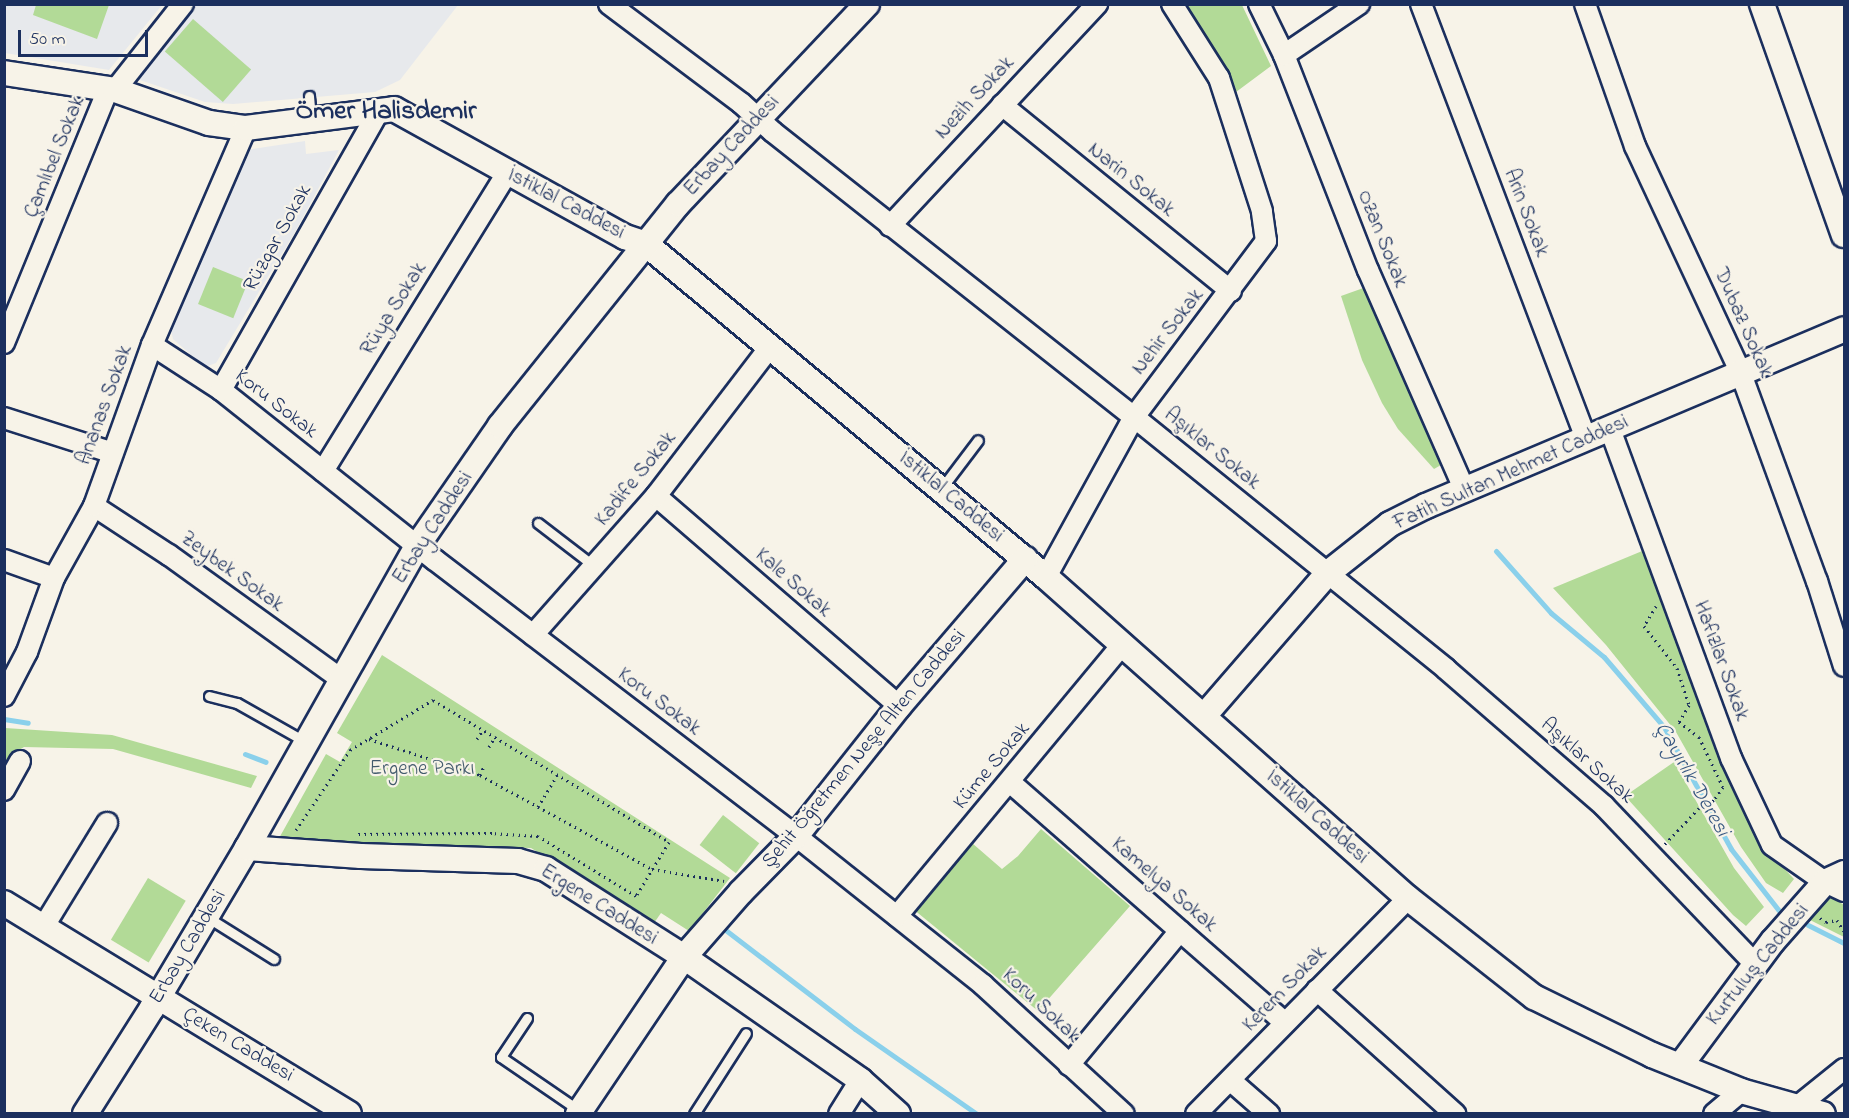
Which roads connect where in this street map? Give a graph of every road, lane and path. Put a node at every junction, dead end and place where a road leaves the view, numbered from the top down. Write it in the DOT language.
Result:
graph roads {
  1 [pos="183,4"];
  2 [pos="609,4"];
  3 [pos="1097,4"];
  4 [pos="1172,4"];
  5 [pos="1259,4"];
  6 [pos="1359,4"];
  7 [pos="1421,4"];
  8 [pos="1585,4"];
  9 [pos="1762,4"];
  10 [pos="864,6"];
  11 [pos="1284,55"];
  12 [pos="4,73"];
  13 [pos="112,89"];
  14 [pos="1002,105"];
  15 [pos="379,111"];
  16 [pos="757,119"];
  17 [pos="246,129"];
  18 [pos="507,173"];
  19 [pos="890,226"];
  20 [pos="1845,235"];
  21 [pos="646,244"];
  22 [pos="1231,291"];
  23 [pos="1845,328"];
  24 [pos="4,343"];
  25 [pos="152,345"];
  26 [pos="770,347"];
  27 [pos="1740,371"];
  28 [pos="221,390"];
  29 [pos="1134,417"];
  30 [pos="4,418"];
  31 [pos="1610,429"];
  32 [pos="1586,439"];
  33 [pos="978,440"];
  34 [pos="113,453"];
  35 [pos="323,471"];
  36 [pos="941,489"];
  37 [pos="1456,493"];
  38 [pos="656,496"];
  39 [pos="93,506"];
  40 [pos="538,523"];
  41 [pos="417,546"];
  42 [pos="1025,559"];
  43 [pos="4,560"];
  44 [pos="594,566"];
  45 [pos="1328,573"];
  46 [pos="1046,577"];
  47 [pos="54,578"];
  48 [pos="1659,602"];
  49 [pos="532,635"];
  50 [pos="1123,644"];
  51 [pos="1845,666"];
  52 [pos="341,679"];
  53 [pos="4,696"];
  54 [pos="209,696"];
  55 [pos="898,706"];
  56 [pos="1204,716"];
  57 [pos="483,730"];
  58 [pos="495,737"];
  59 [pos="369,738"];
  60 [pos="477,740"];
  61 [pos="306,742"];
  62 [pos="489,747"];
  63 [pos="20,761"];
  64 [pos="484,766"];
  65 [pos="480,775"];
  66 [pos="557,775"];
  67 [pos="1011,783"];
  68 [pos="4,790"];
  69 [pos="538,807"];
  70 [pos="107,824"];
  71 [pos="305,834"];
  72 [pos="352,834"];
  73 [pos="796,836"];
  74 [pos="246,848"];
  75 [pos="1652,857"];
  76 [pos="652,869"];
  77 [pos="1838,882"];
  78 [pos="1408,898"];
  79 [pos="734,900"];
  80 [pos="6,906"];
  81 [pos="1814,914"];
  82 [pos="206,916"];
  83 [pos="897,916"];
  84 [pos="44,926"];
  85 [pos="1180,931"];
  86 [pos="1845,931"];
  87 [pos="684,957"];
  88 [pos="274,959"];
  89 [pos="1756,965"];
  90 [pos="1317,990"];
  91 [pos="159,996"];
  92 [pos="526,1018"];
  93 [pos="1285,1023"];
  94 [pos="746,1033"];
  95 [pos="1069,1065"];
  96 [pos="1680,1066"];
  97 [pos="1845,1069"];
  98 [pos="860,1080"];
  99 [pos="1230,1080"];
  100 [pos="1741,1091"];
  101 [pos="1798,1106"];
  102 [pos="324,1107"];
  103 [pos="579,1112"];
  104 [pos="85,1113"];
  105 [pos="349,1113"];
  106 [pos="693,1113"];
  107 [pos="839,1113"];
  108 [pos="898,1113"];
  109 [pos="1124,1113"];
  110 [pos="1196,1113"];
  111 [pos="1269,1113"];
  112 [pos="1455,1113"];
  113 [pos="1714,1113"];
  114 [pos="1823,1113"];
  1 -- 13 [label="street, Çamlıbel Sokak"];
  2 -- 16 [label="street, Aşıklar Sokak"];
  3 -- 14 [label="street, Nezih Sokak"];
  4 -- 22 [label="street, Nehir Sokak"];
  5 -- 11 [label="street, Ozan Sokak"];
  6 -- 11 [label="street"];
  7 -- 32 [label="street, Arin Sokak"];
  8 -- 27 [label="street, Dubaz Sokak"];
  9 -- 20 [label="street"];
  10 -- 16 [label="street, Erbay Caddesi"];
  11 -- 37 [label="street, Ozan Sokak"];
  12 -- 13 [label="street, İstiklal Caddesi"];
  13 -- 17 [label="street, İstiklal Caddesi"];
  13 -- 24 [label="street, Çamlıbel Sokak"];
  14 -- 19 [label="street, Nezih Sokak"];
  14 -- 22 [label="street, Narin Sokak"];
  15 -- 17 [label="street, İstiklal Caddesi"];
  15 -- 18 [label="street, İstiklal Caddesi"];
  15 -- 28 [label="street, Rüzgar Sokak"];
  16 -- 19 [label="street, Aşıklar Sokak"];
  16 -- 21 [label="street, Erbay Caddesi"];
  17 -- 25 [label="street, Ananas Sokak"];
  18 -- 21 [label="street, İstiklal Caddesi"];
  18 -- 35 [label="street, Rüya Sokak"];
  19 -- 29 [label="street, Aşıklar Sokak"];
  21 -- 26 [label="street, İstiklal Caddesi"];
  21 -- 41 [label="street, Erbay Caddesi"];
  22 -- 29 [label="street, Nehir Sokak"];
  23 -- 27 [label="street, Fatih Sultan Mehmet Caddesi"];
  25 -- 28 [label="street, Koru Sokak"];
  25 -- 34 [label="street, Ananas Sokak"];
  26 -- 36 [label="street, İstiklal Caddesi"];
  26 -- 38 [label="street, Kadife Sokak"];
  27 -- 31 [label="street, Fatih Sultan Mehmet Caddesi"];
  27 -- 51 [label="street, Dubaz Sokak"];
  28 -- 35 [label="street, Koru Sokak"];
  29 -- 45 [label="street, Aşıklar Sokak"];
  29 -- 46 [label="street, Nehir Sokak"];
  30 -- 34 [label="street"];
  31 -- 32 [label="street, Fatih Sultan Mehmet Caddesi"];
  31 -- 77 [label="street, Hafızlar Sokak"];
  32 -- 37 [label="street, Fatih Sultan Mehmet Caddesi"];
  33 -- 36 [label="lane"];
  34 -- 39 [label="street, Ananas Sokak"];
  35 -- 41 [label="street, Koru Sokak"];
  36 -- 42 [label="street, İstiklal Caddesi"];
  37 -- 45 [label="street, Fatih Sultan Mehmet Caddesi"];
  38 -- 44 [label="street, Kadife Sokak"];
  38 -- 55 [label="street, Kale Sokak"];
  39 -- 47 [label="street, Ananas Sokak"];
  39 -- 52 [label="street, Zeybek Sokak"];
  40 -- 44 [label="lane"];
  41 -- 49 [label="street, Koru Sokak"];
  41 -- 52 [label="street, Erbay Caddesi"];
  42 -- 46 [label="street, İstiklal Caddesi"];
  42 -- 55 [label="street, Şehit Öğretmen Neşe Alten Caddesi"];
  43 -- 47 [label="street"];
  44 -- 49 [label="street, Kadife Sokak"];
  45 -- 56 [label="street, Fatih Sultan Mehmet Caddesi"];
  45 -- 75 [label="street, Aşıklar Sokak"];
  46 -- 50 [label="street, İstiklal Caddesi"];
  47 -- 53 [label="street, Ananas Sokak"];
  48 -- 75 [label="path"];
  49 -- 73 [label="street, Koru Sokak"];
  50 -- 56 [label="street, İstiklal Caddesi"];
  50 -- 67 [label="street, Küme Sokak"];
  52 -- 61 [label="street, Erbay Caddesi"];
  54 -- 61 [label="lane"];
  55 -- 73 [label="street, Şehit Öğretmen Neşe Alten Caddesi"];
  56 -- 78 [label="street, İstiklal Caddesi"];
  57 -- 58 [label="path"];
  57 -- 59 [label="path"];
  57 -- 60 [label="path"];
  58 -- 62 [label="path"];
  58 -- 66 [label="path"];
  59 -- 65 [label="path"];
  59 -- 71 [label="path"];
  61 -- 74 [label="street, Erbay Caddesi"];
  63 -- 68 [label="street"];
  64 -- 65 [label="path"];
  65 -- 69 [label="path"];
  66 -- 69 [label="path"];
  66 -- 76 [label="path"];
  67 -- 83 [label="street, Küme Sokak"];
  67 -- 85 [label="street, Kamelya Sokak"];
  69 -- 76 [label="path"];
  70 -- 84 [label="street"];
  72 -- 76 [label="path"];
  73 -- 79 [label="street, Şehit Öğretmen Neşe Alten Caddesi"];
  73 -- 83 [label="street, Koru Sokak"];
  74 -- 82 [label="street, Erbay Caddesi"];
  74 -- 87 [label="street, Ergene Caddesi"];
  75 -- 89 [label="street, Aşıklar Sokak"];
  76 -- 79 [label="path"];
  77 -- 89 [label="street, Kurtuluş Caddesi"];
  78 -- 90 [label="street, Kerem Sokak"];
  78 -- 96 [label="street, İstiklal Caddesi"];
  79 -- 87 [label="street, Şehit Öğretmen Neşe Alten Caddesi"];
  80 -- 84 [label="street, Çeken Caddesi"];
  81 -- 86 [label="path"];
  82 -- 88 [label="lane"];
  82 -- 91 [label="street, Erbay Caddesi"];
  83 -- 95 [label="street, Koru Sokak"];
  84 -- 91 [label="street, Çeken Caddesi"];
  85 -- 93 [label="street, Kamelya Sokak"];
  85 -- 95 [label="street"];
  87 -- 98 [label="street, Ergene Caddesi"];
  87 -- 103 [label="street, Şehit Öğretmen Neşe Alten Caddesi"];
  89 -- 96 [label="street, Kurtuluş Caddesi"];
  90 -- 93 [label="street, Kerem Sokak"];
  90 -- 112 [label="street"];
  91 -- 102 [label="street, Çeken Caddesi"];
  91 -- 104 [label="street, Erbay Caddesi"];
  92 -- 103 [label="lane"];
  93 -- 99 [label="street, Kerem Sokak"];
  94 -- 106 [label="lane"];
  95 -- 109 [label="street, Koru Sokak"];
  96 -- 100 [label="street, İstiklal Caddesi"];
  97 -- 101 [label="street"];
  98 -- 107 [label="street"];
  98 -- 108 [label="street, Ergene Caddesi"];
  99 -- 110 [label="street, Kerem Sokak"];
  99 -- 111 [label="street"];
  100 -- 101 [label="street, İstiklal Caddesi"];
  100 -- 113 [label="street"];
  101 -- 114 [label="street, İstiklal Caddesi"];
  102 -- 105 [label="street, Çeken Caddesi"];
}
